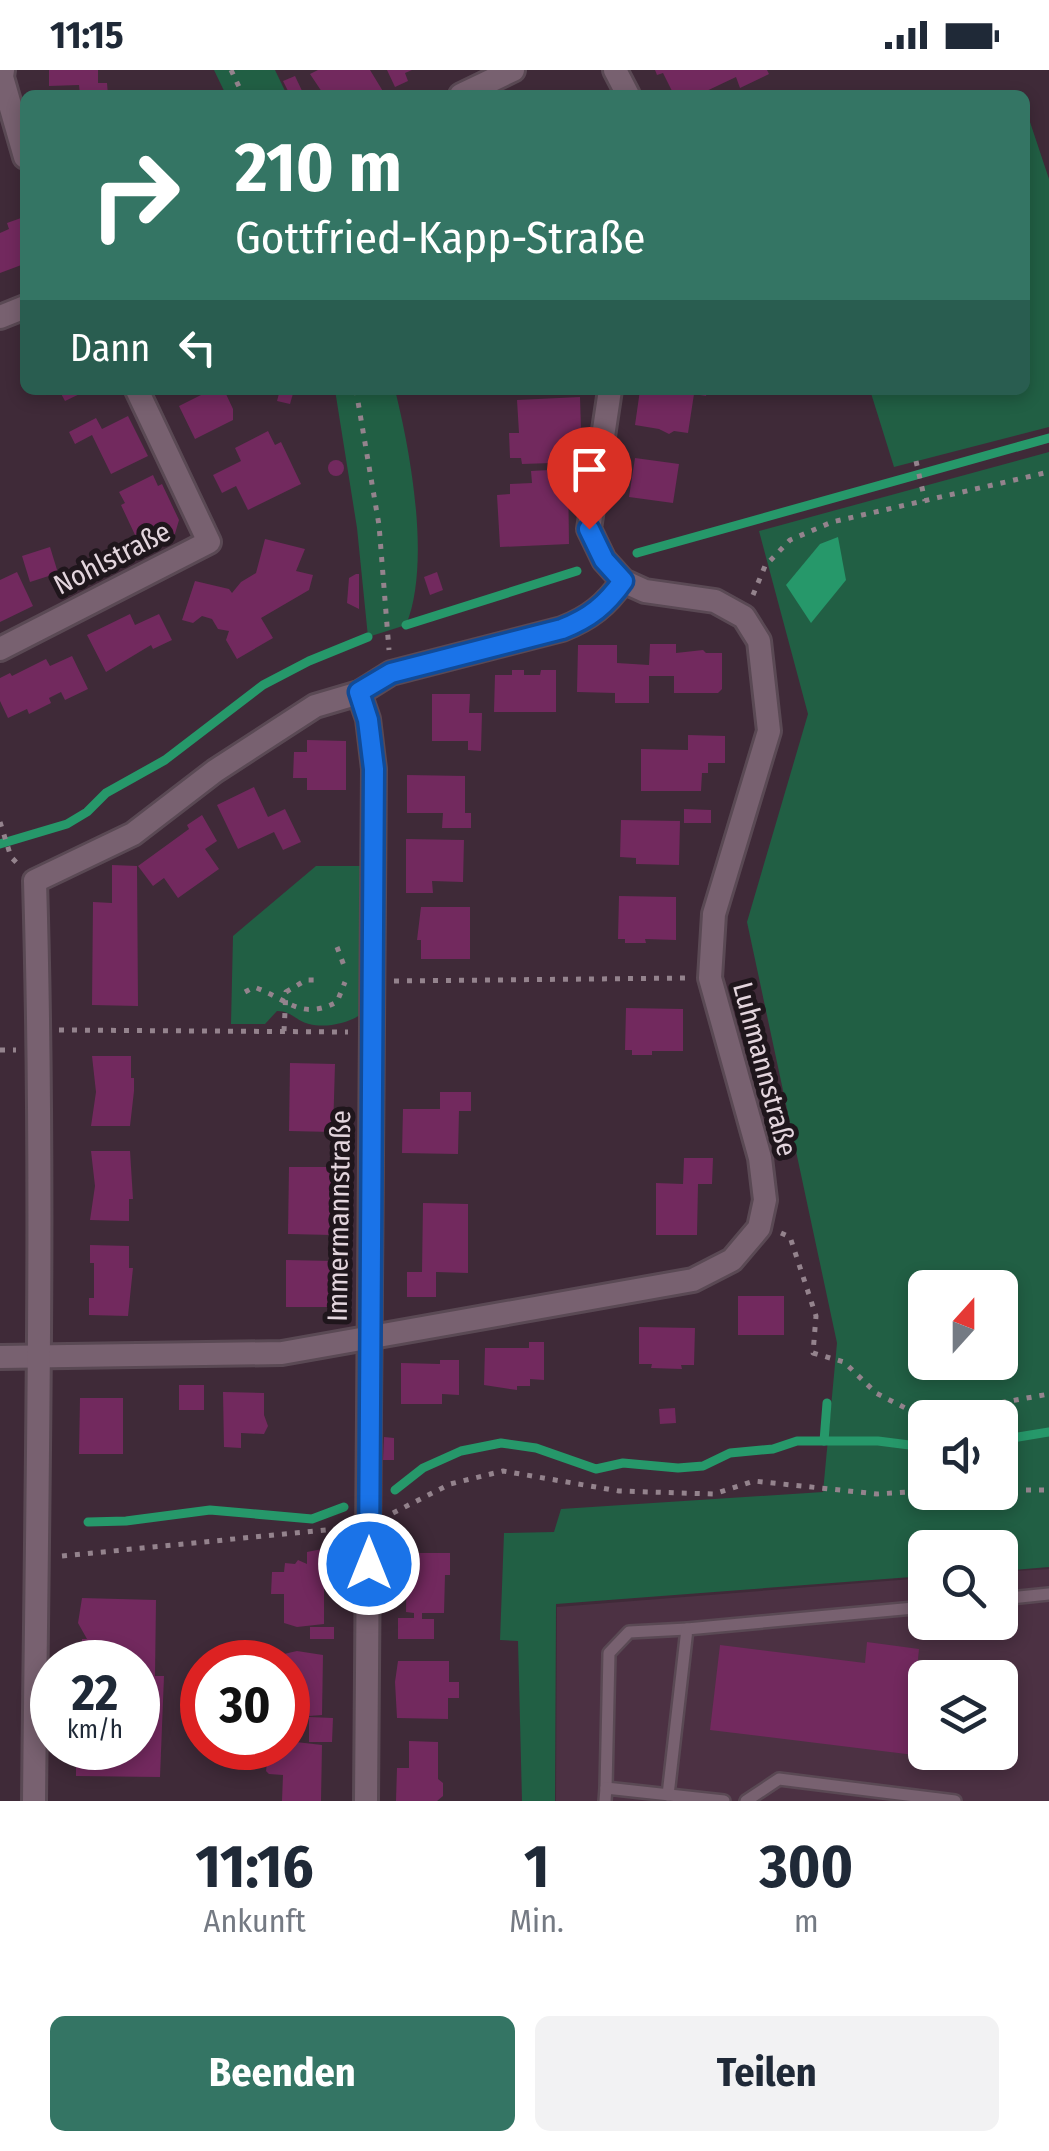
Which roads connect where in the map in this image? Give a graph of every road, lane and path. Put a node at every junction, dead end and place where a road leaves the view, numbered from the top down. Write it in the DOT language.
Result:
graph roads {
  1 [pos="514,70"];
  2 [pos="1,74"];
  3 [pos="472,90"];
  4 [pos="20,140"];
  5 [pos="138,395"];
  6 [pos="357,395"];
  7 [pos="609,395"];
  8 [pos="916,461"];
  9 [pos="1049,472"];
  10 [pos="925,500"];
  11 [pos="623,581"];
  12 [pos="744,616"];
  13 [pos="0,649"];
  14 [pos="391,673"];
  15 [pos="359,692"];
  16 [pos="0,822"];
  17 [pos="11,857"];
  18 [pos="336,947"];
  19 [pos="710,978"];
  20 [pos="318,980"];
  21 [pos="372,981"];
  22 [pos="246,992"];
  23 [pos="286,1002"];
  24 [pos="40,1030"];
  25 [pos="284,1032"];
  26 [pos="371,1032"];
  27 [pos="761,1223"];
  28 [pos="368,1340"];
  29 [pos="0,1356"];
  30 [pos="37,1357"];
  31 [pos="1049,1394"];
  32 [pos="1018,1490"];
  33 [pos="1049,1490"];
  34 [pos="908,1492"];
  35 [pos="369,1525"];
  36 [pos="40,1559"];
  37 [pos="1049,1594"];
  38 [pos="1018,1597"];
  39 [pos="908,1609"];
  40 [pos="687,1629"];
  41 [pos="606,1794"];
  42 [pos="668,1794"];
  43 [pos="34,1801"];
  44 [pos="366,1801"];
  45 [pos="724,1801"];
  46 [pos="746,1801"];
  47 [pos="956,1801"];
  1 -- 3 [label="street"];
  2 -- 4 [label="street"];
  5 -- 13 [label="street, Nohlstraße"];
  6 -- 14 [label="path"];
  7 -- 11 [label="street"];
  8 -- 10 [label="path"];
  9 -- 10 [label="path"];
  10 -- 12 [label="path"];
  11 -- 12 [label="street"];
  11 -- 14 [label="street"];
  12 -- 19 [label="street, Luhmannstraße"];
  14 -- 15 [label="street"];
  15 -- 21 [label="street, Immermannstraße"];
  15 -- 24 [label="street"];
  16 -- 17 [label="path"];
  18 -- 23 [label="path"];
  19 -- 21 [label="path"];
  19 -- 27 [label="street, Luhmannstraße"];
  20 -- 23 [label="path"];
  21 -- 26 [label="street, Immermannstraße"];
  22 -- 23 [label="path"];
  23 -- 25 [label="path"];
  24 -- 25 [label="path"];
  24 -- 30 [label="street"];
  25 -- 26 [label="path"];
  26 -- 28 [label="street, Immermannstraße"];
  27 -- 28 [label="street"];
  27 -- 31 [label="path"];
  28 -- 30 [label="street"];
  28 -- 35 [label="street, Immermannstraße"];
  29 -- 30 [label="street"];
  30 -- 36 [label="street"];
  32 -- 33 [label="path"];
  34 -- 35 [label="path"];
  35 -- 36 [label="path"];
  35 -- 44 [label="street, Immermannstraße"];
  36 -- 43 [label="street"];
  37 -- 38 [label="lane"];
  39 -- 40 [label="lane"];
  40 -- 41 [label="lane"];
  40 -- 42 [label="lane"];
  41 -- 42 [label="lane"];
  42 -- 45 [label="lane"];
  46 -- 47 [label="lane"];
}
